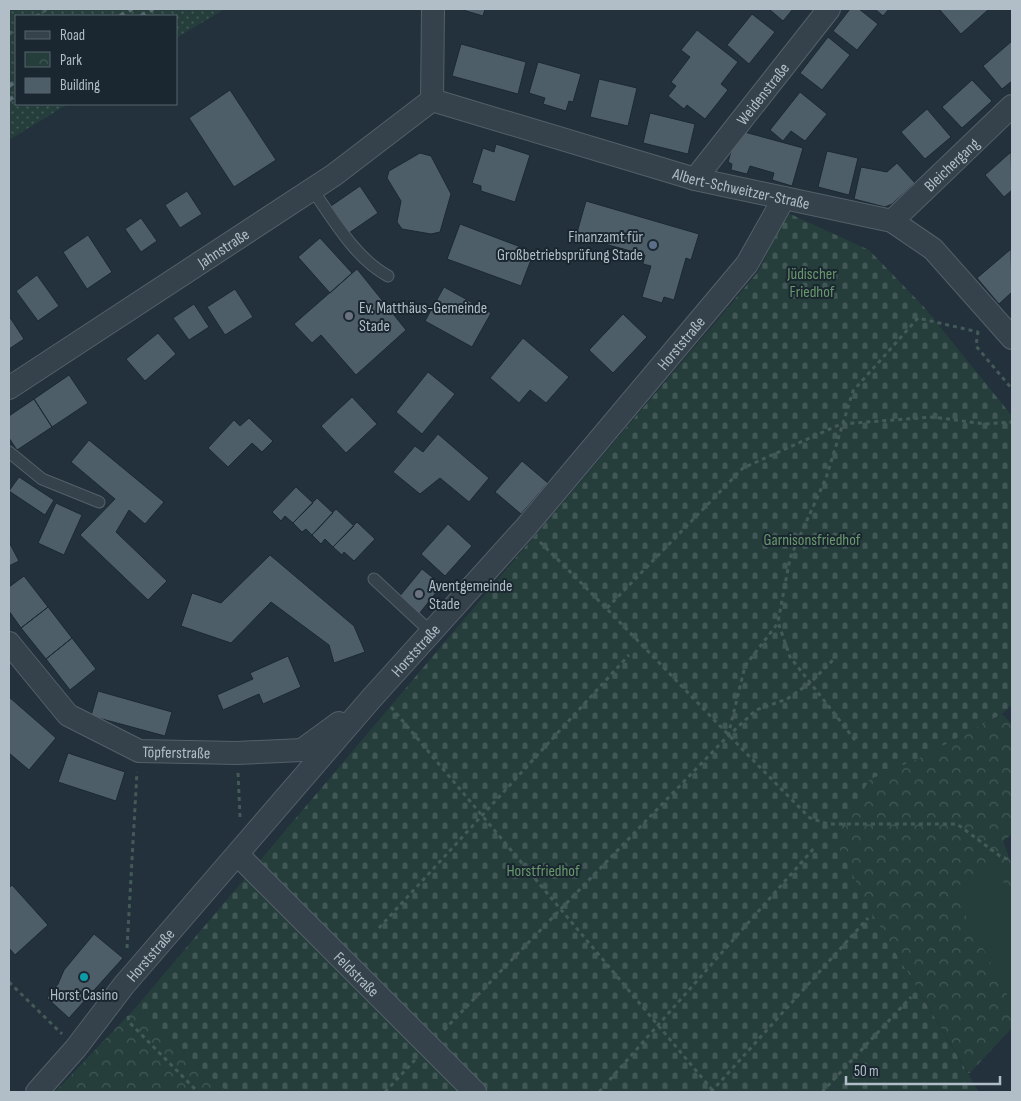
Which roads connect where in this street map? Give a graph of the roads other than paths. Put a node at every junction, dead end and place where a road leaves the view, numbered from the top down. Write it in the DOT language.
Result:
graph roads {
  1 [pos="433,9"];
  2 [pos="829,9"];
  3 [pos="432,100"];
  4 [pos="1012,106"];
  5 [pos="695,179"];
  6 [pos="312,189"];
  7 [pos="784,198"];
  8 [pos="892,221"];
  9 [pos="388,276"];
  10 [pos="1012,338"];
  11 [pos="9,388"];
  12 [pos="9,452"];
  13 [pos="99,502"];
  14 [pos="374,579"];
  15 [pos="432,633"];
  16 [pos="9,643"];
  17 [pos="374,696"];
  18 [pos="240,852"];
  19 [pos="37,1092"];
  20 [pos="475,1092"];
  1 -- 3 [label="street"];
  2 -- 5 [label="street, Weidenstraße"];
  3 -- 5 [label="street, Albert-Schweitzer-Straße"];
  3 -- 6 [label="street, Jahnstraße"];
  4 -- 8 [label="street, Bleichergang"];
  5 -- 7 [label="street, Albert-Schweitzer-Straße"];
  6 -- 9 [label="lane"];
  6 -- 11 [label="street, Jahnstraße"];
  7 -- 8 [label="street, Albert-Schweitzer-Straße"];
  7 -- 15 [label="street, Horststraße"];
  8 -- 10 [label="street, Albert-Schweitzer-Straße"];
  12 -- 13 [label="lane"];
  14 -- 15 [label="lane"];
  15 -- 17 [label="street, Horststraße"];
  16 -- 17 [label="street, Töpferstraße"];
  17 -- 18 [label="street, Horststraße"];
  18 -- 19 [label="street, Horststraße"];
  18 -- 20 [label="street, Feldstraße"];
}
